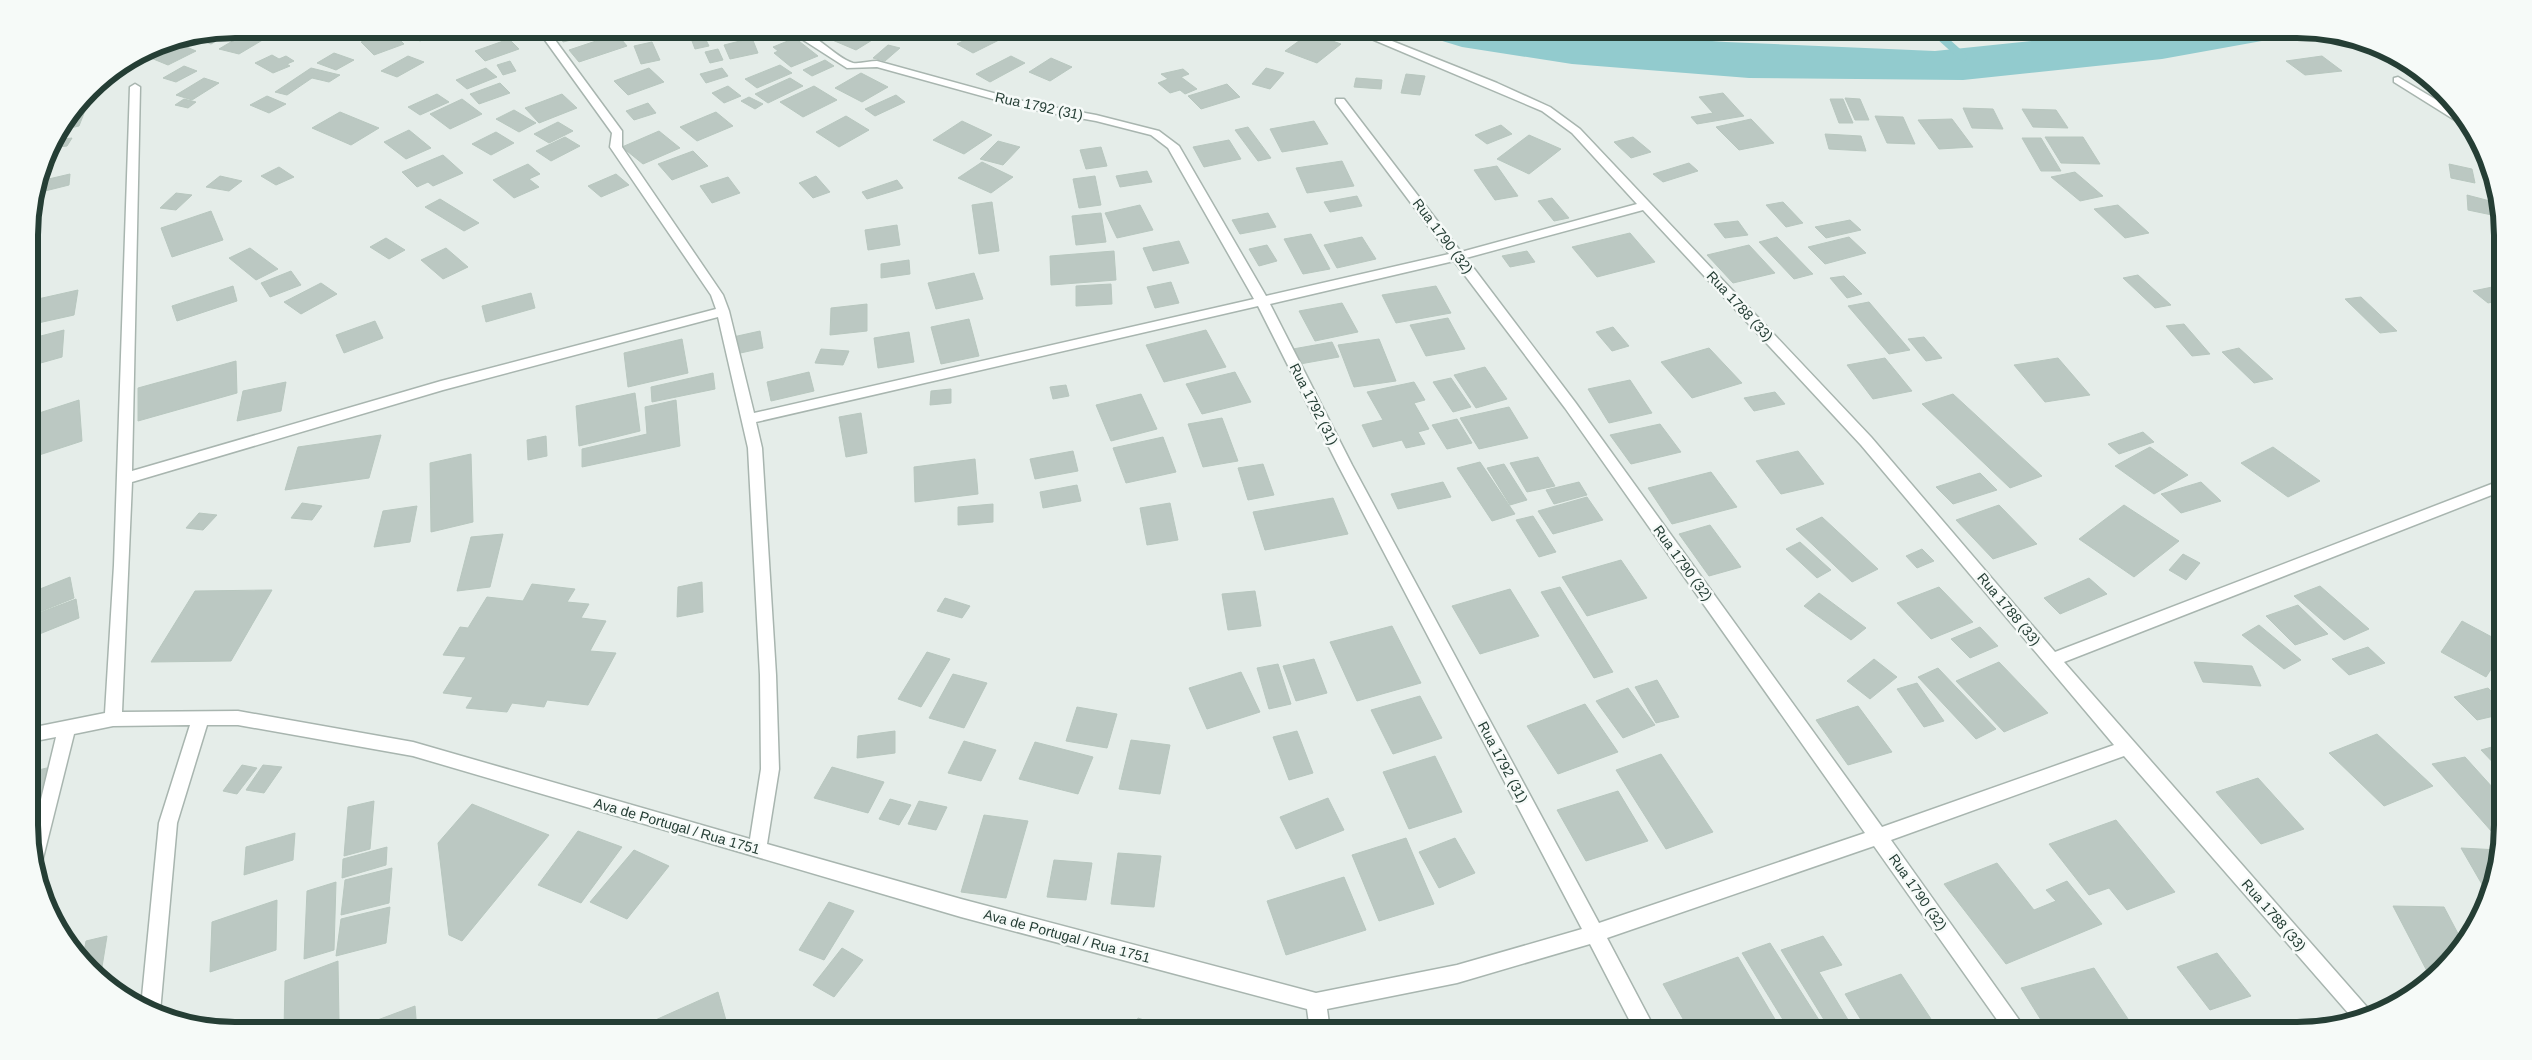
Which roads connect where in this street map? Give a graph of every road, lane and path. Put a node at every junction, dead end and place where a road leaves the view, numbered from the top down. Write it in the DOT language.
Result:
graph roads {
  1 [pos="549,38"];
  2 [pos="807,38"];
  3 [pos="1376,38"];
  4 [pos="2398,80"];
  5 [pos="135,87"];
  6 [pos="1340,100"];
  7 [pos="2454,115"];
  8 [pos="1646,205"];
  9 [pos="1459,256"];
  10 [pos="1262,301"];
  11 [pos="723,311"];
  12 [pos="748,419"];
  13 [pos="124,479"];
  14 [pos="2494,490"];
  15 [pos="2052,660"];
  16 [pos="201,718"];
  17 [pos="114,719"];
  18 [pos="67,728"];
  19 [pos="38,733"];
  20 [pos="2127,748"];
  21 [pos="1879,836"];
  22 [pos="39,845"];
  23 [pos="757,849"];
  24 [pos="1593,934"];
  25 [pos="1316,1002"];
  26 [pos="151,1004"];
  27 [pos="2360,1012"];
  28 [pos="1319,1022"];
  29 [pos="1641,1022"];
  30 [pos="2011,1022"];
  1 -- 11 [label="street"];
  2 -- 10 [label="street, Rua 1792 (31)"];
  3 -- 8 [label="street, Rua 1788 (33)"];
  4 -- 7 [label="street"];
  5 -- 13 [label="street"];
  6 -- 9 [label="street, Rua 1790 (32)"];
  8 -- 9 [label="street"];
  8 -- 15 [label="street, Rua 1788 (33)"];
  9 -- 10 [label="street"];
  9 -- 21 [label="street, Rua 1790 (32)"];
  10 -- 12 [label="street"];
  10 -- 24 [label="street, Rua 1792 (31)"];
  11 -- 12 [label="street"];
  11 -- 13 [label="street"];
  12 -- 23 [label="street"];
  13 -- 17 [label="street"];
  14 -- 15 [label="street"];
  15 -- 20 [label="street, Rua 1788 (33)"];
  16 -- 17 [label="street, Ava de Portugal / Rua 1751"];
  16 -- 23 [label="street, Ava de Portugal / Rua 1751"];
  16 -- 26 [label="street"];
  17 -- 18 [label="street, Ava de Portugal / Rua 1751"];
  18 -- 19 [label="street, Ava de Portugal / Rua 1751"];
  18 -- 22 [label="street"];
  20 -- 21 [label="street"];
  20 -- 27 [label="street, Rua 1788 (33)"];
  21 -- 24 [label="street"];
  21 -- 30 [label="street, Rua 1790 (32)"];
  23 -- 25 [label="street, Ava de Portugal / Rua 1751"];
  24 -- 25 [label="street"];
  24 -- 29 [label="street, Rua 1792 (31)"];
  25 -- 28 [label="street"];
}
